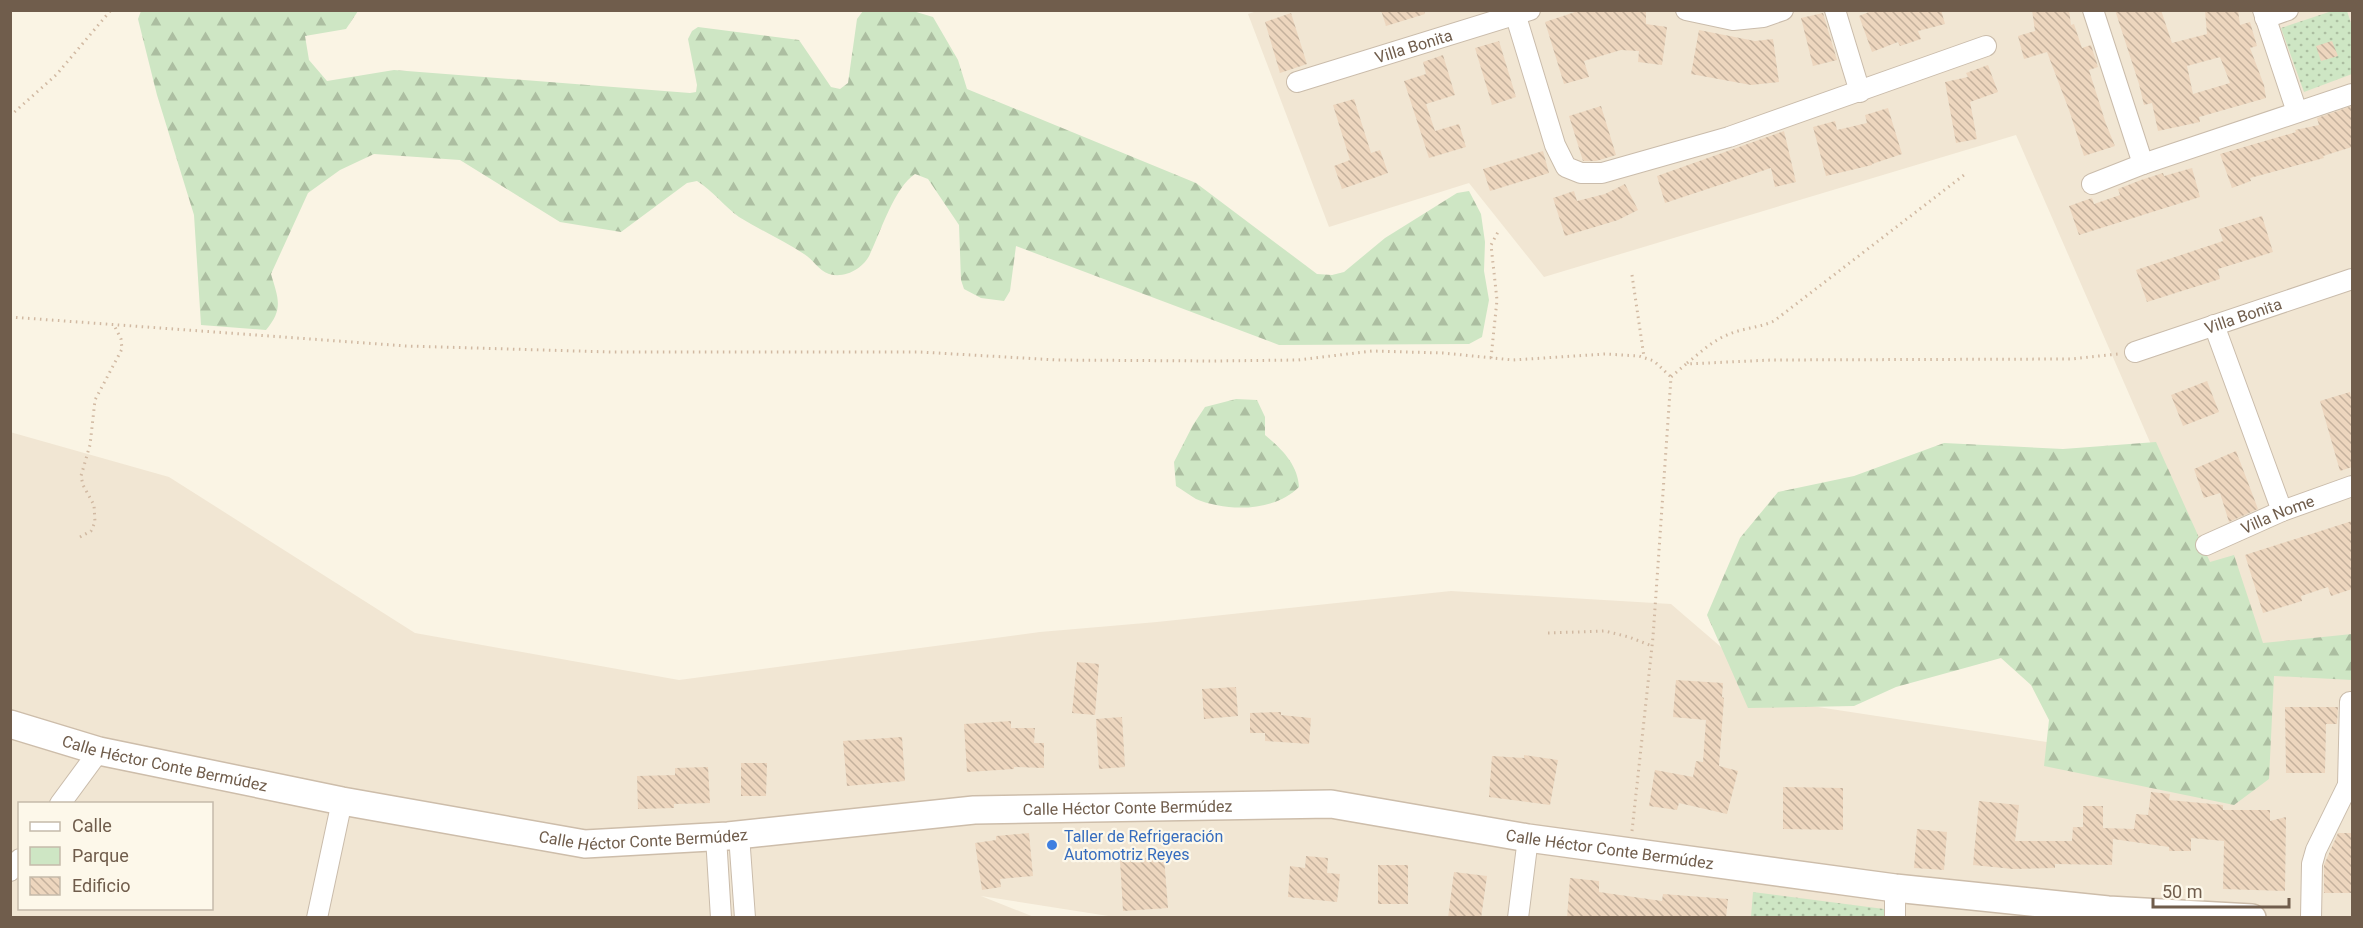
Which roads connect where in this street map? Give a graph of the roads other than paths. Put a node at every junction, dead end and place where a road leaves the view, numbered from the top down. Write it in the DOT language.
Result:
graph roads {
  1 [pos="1686,10"];
  2 [pos="1783,10"];
  3 [pos="1835,10"];
  4 [pos="2093,10"];
  5 [pos="2288,10"];
  6 [pos="1520,12"];
  7 [pos="2264,14"];
  8 [pos="1986,46"];
  9 [pos="1297,82"];
  10 [pos="1860,92"];
  11 [pos="2352,94"];
  12 [pos="2297,112"];
  13 [pos="2143,164"];
  14 [pos="2092,184"];
  15 [pos="2352,279"];
  16 [pos="2214,325"];
  17 [pos="2135,352"];
  18 [pos="2352,486"];
  19 [pos="2282,511"];
  20 [pos="2206,546"];
  21 [pos="2350,702"];
  22 [pos="10,724"];
  23 [pos="99,751"];
  24 [pos="342,801"];
  25 [pos="61,802"];
  26 [pos="728,836"];
  27 [pos="1528,837"];
  28 [pos="1895,888"];
  29 [pos="317,918"];
  30 [pos="722,918"];
  31 [pos="744,918"];
  32 [pos="1518,918"];
  33 [pos="1896,918"];
  34 [pos="2252,918"];
  35 [pos="2311,918"];
  1 -- 2 [label="street"];
  3 -- 10 [label="street"];
  4 -- 13 [label="street"];
  5 -- 7 [label="street"];
  6 -- 9 [label="street, Villa Bonita"];
  6 -- 10 [label="street"];
  7 -- 12 [label="street"];
  8 -- 10 [label="street"];
  11 -- 12 [label="street"];
  12 -- 13 [label="street"];
  13 -- 14 [label="street"];
  15 -- 16 [label="street, Villa Bonita"];
  16 -- 17 [label="street, Villa Bonita"];
  16 -- 19 [label="street"];
  18 -- 19 [label="street, Villa Nome"];
  19 -- 20 [label="street, Villa Nome"];
  21 -- 35 [label="street"];
  22 -- 23 [label="street, Calle Héctor Conte Bermúdez"];
  23 -- 24 [label="street, Calle Héctor Conte Bermúdez"];
  23 -- 25 [label="street"];
  24 -- 26 [label="street, Calle Héctor Conte Bermúdez"];
  24 -- 29 [label="street"];
  26 -- 27 [label="street, Calle Héctor Conte Bermúdez"];
  26 -- 30 [label="street"];
  26 -- 31 [label="street"];
  27 -- 28 [label="street, Calle Héctor Conte Bermúdez"];
  27 -- 32 [label="street"];
  28 -- 33 [label="street"];
  28 -- 34 [label="street, Calle Héctor Conte Bermúdez"];
}
